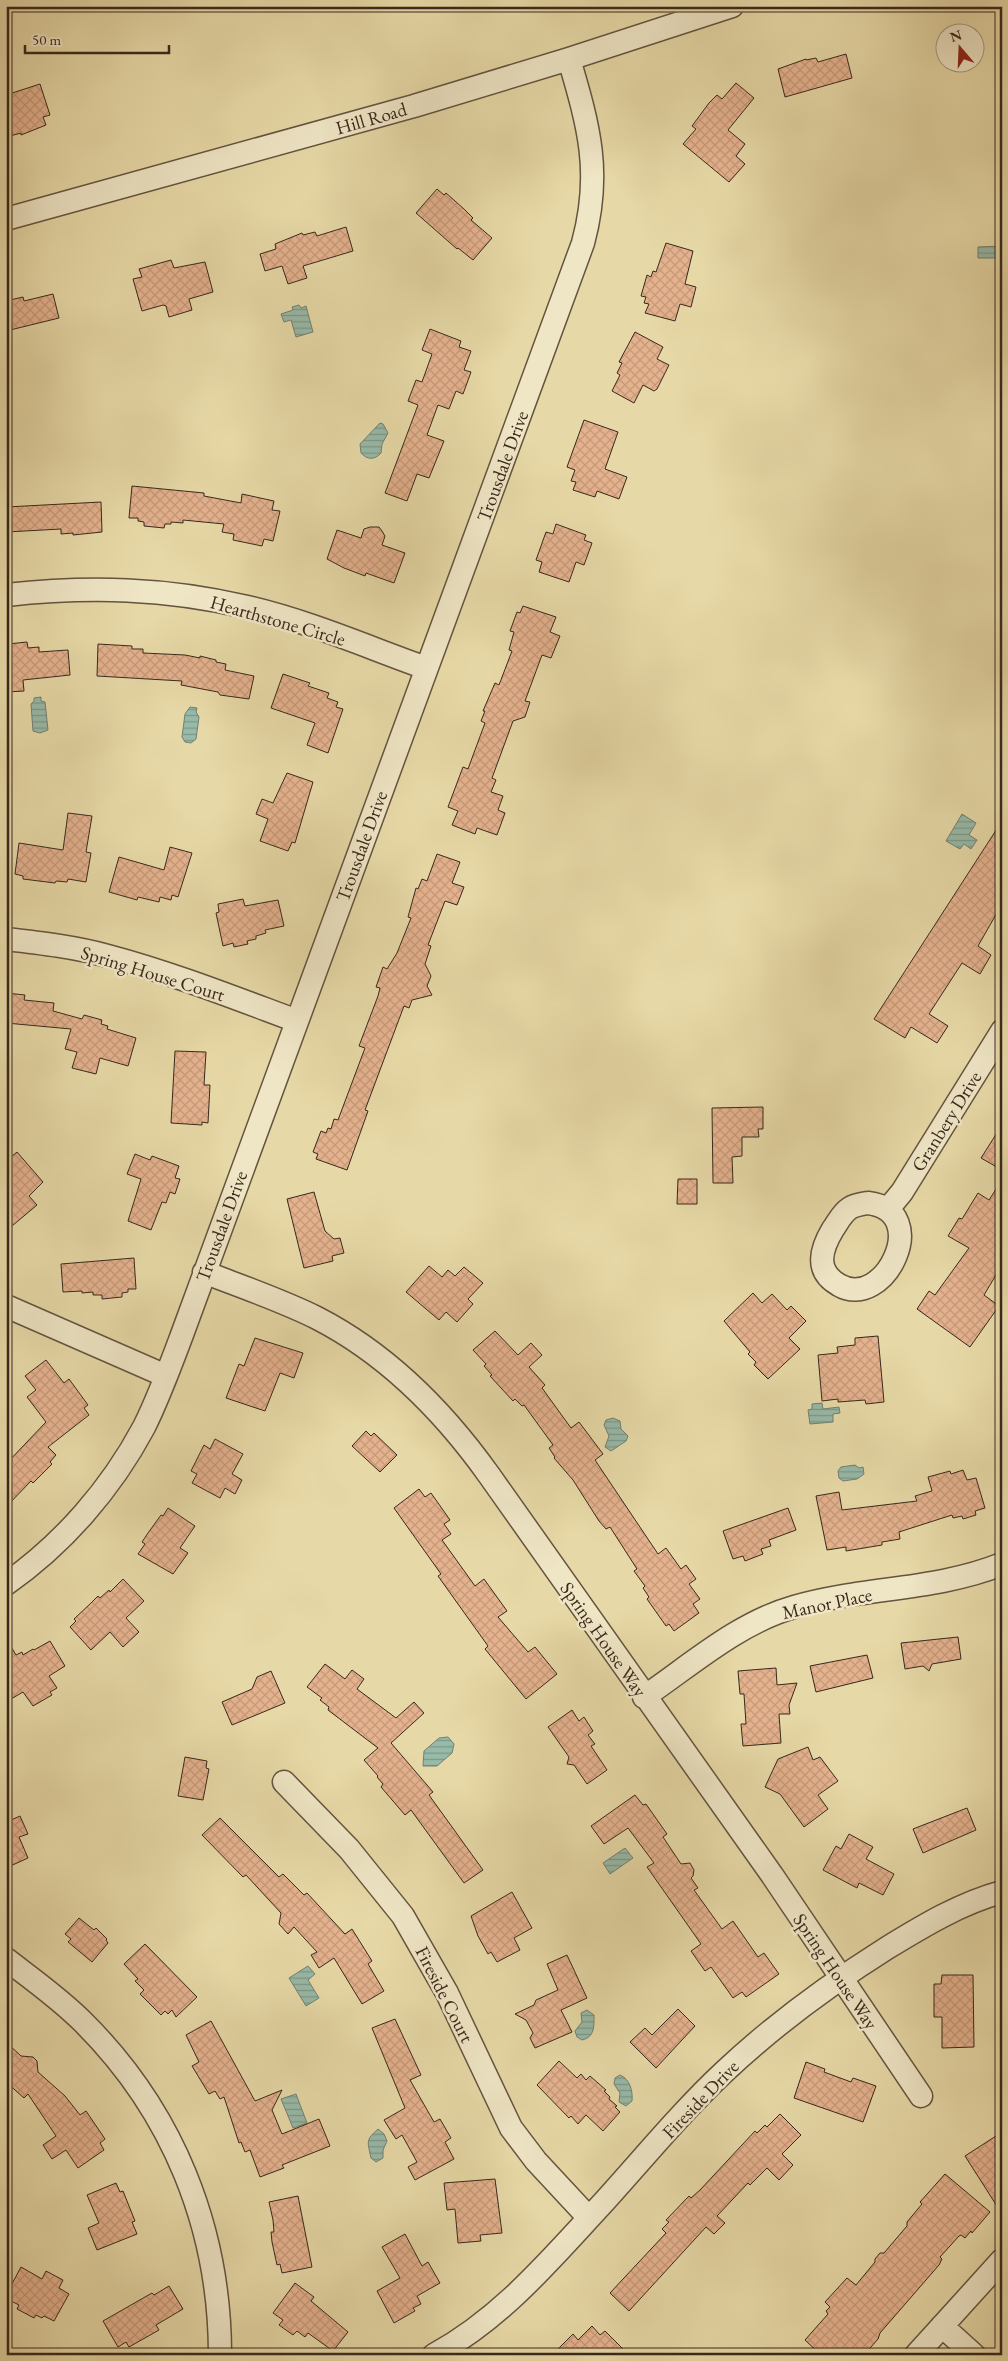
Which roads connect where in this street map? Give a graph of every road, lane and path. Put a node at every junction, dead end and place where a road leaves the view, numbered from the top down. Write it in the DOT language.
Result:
graph roads {
  1 [pos="732,6"];
  2 [pos="569,59"];
  3 [pos="6,219"];
  4 [pos="6,595"];
  5 [pos="426,668"];
  6 [pos="6,939"];
  7 [pos="297,1021"];
  8 [pos="1002,1031"];
  9 [pos="888,1209"];
  10 [pos="204,1272"];
  11 [pos="6,1306"];
  12 [pos="166,1376"];
  13 [pos="1002,1564"];
  14 [pos="6,1584"];
  15 [pos="644,1697"];
  16 [pos="284,1782"];
  17 [pos="1002,1892"];
  18 [pos="6,1959"];
  19 [pos="841,1978"];
  20 [pos="921,2096"];
  21 [pos="589,2218"];
  22 [pos="1002,2260"];
  23 [pos="942,2326"];
  24 [pos="220,2355"];
  25 [pos="434,2355"];
  26 [pos="916,2355"];
  27 [pos="974,2355"];
  1 -- 2 [label="street, Hill Road"];
  2 -- 3 [label="street, Hill Road"];
  2 -- 5 [label="street, Trousdale Drive"];
  4 -- 5 [label="street, Hearthstone Circle"];
  5 -- 7 [label="street, Trousdale Drive"];
  6 -- 7 [label="street, Spring House Court"];
  7 -- 10 [label="street, Trousdale Drive"];
  8 -- 9 [label="street, Granbery Drive"];
  10 -- 12 [label="street, Trousdale Drive"];
  10 -- 15 [label="street, Spring House Way"];
  11 -- 12 [label="street"];
  12 -- 14 [label="street, Trousdale Drive"];
  13 -- 15 [label="street, Manor Place"];
  15 -- 19 [label="street, Spring House Way"];
  16 -- 21 [label="street, Fireside Court"];
  17 -- 19 [label="street, Fireside Drive"];
  18 -- 24 [label="street"];
  19 -- 20 [label="street, Spring House Way"];
  19 -- 21 [label="street, Fireside Drive"];
  21 -- 25 [label="street, Fireside Drive"];
  22 -- 23 [label="street"];
  23 -- 26 [label="street"];
  23 -- 27 [label="street"];
}
